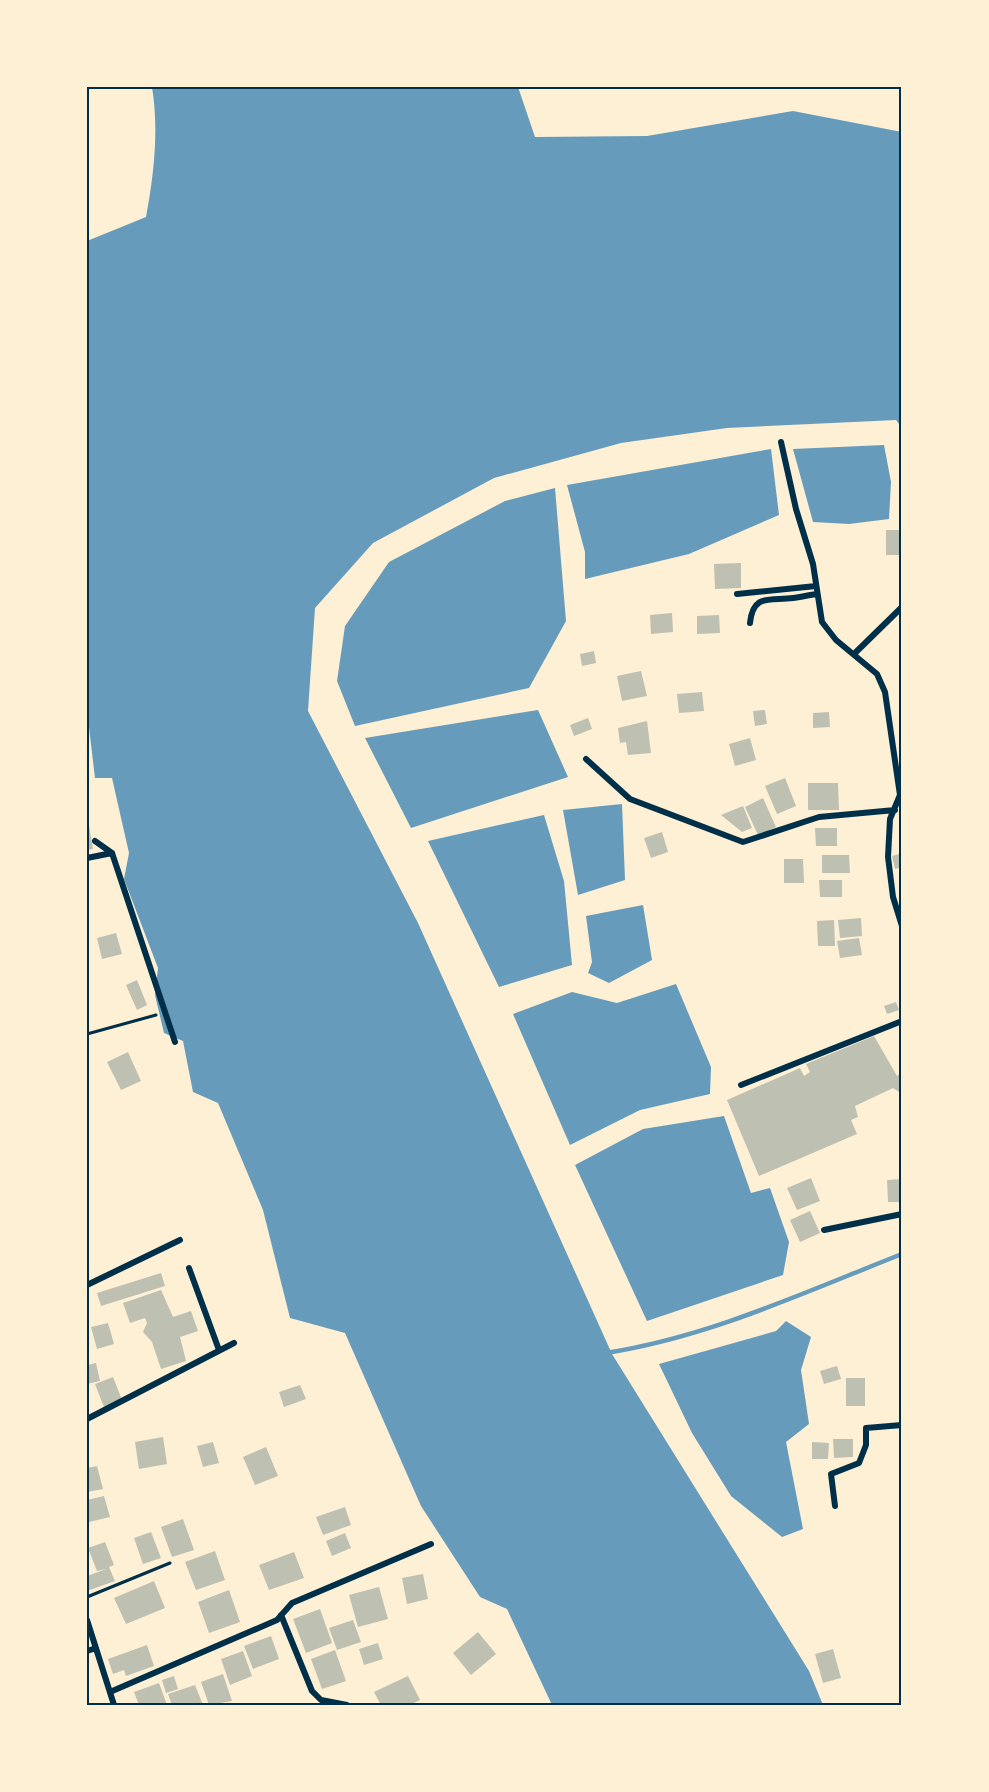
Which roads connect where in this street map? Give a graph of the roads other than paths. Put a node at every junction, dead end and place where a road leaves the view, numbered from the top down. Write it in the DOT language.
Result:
graph roads {
  1 [pos="780,442"];
  2 [pos="816,590"];
  3 [pos="737,594"];
  4 [pos="902,607"];
  5 [pos="750,623"];
  6 [pos="854,654"];
  7 [pos="586,759"];
  8 [pos="901,794"];
  9 [pos="895,810"];
  10 [pos="95,842"];
  11 [pos="112,853"];
  12 [pos="87,858"];
  13 [pos="902,926"];
  14 [pos="902,1021"];
  15 [pos="175,1042"];
  16 [pos="741,1085"];
  17 [pos="902,1214"];
  18 [pos="824,1230"];
  19 [pos="180,1240"];
  20 [pos="189,1268"];
  21 [pos="87,1285"];
  22 [pos="234,1343"];
  23 [pos="219,1350"];
  24 [pos="87,1419"];
  25 [pos="902,1425"];
  26 [pos="835,1506"];
  27 [pos="431,1544"];
  28 [pos="281,1615"];
  29 [pos="87,1620"];
  30 [pos="96,1648"];
  31 [pos="87,1651"];
  32 [pos="110,1692"];
  33 [pos="114,1705"];
  34 [pos="346,1705"];
  1 -- 2 [label="street"];
  2 -- 3 [label="street"];
  2 -- 5 [label="street"];
  2 -- 6 [label="street"];
  4 -- 6 [label="street"];
  6 -- 8 [label="street"];
  7 -- 9 [label="street"];
  8 -- 9 [label="street"];
  9 -- 13 [label="street"];
  10 -- 11 [label="street"];
  11 -- 12 [label="street"];
  11 -- 15 [label="street"];
  14 -- 16 [label="street"];
  17 -- 18 [label="street"];
  19 -- 21 [label="street"];
  20 -- 23 [label="street"];
  22 -- 23 [label="street"];
  23 -- 24 [label="street"];
  25 -- 26 [label="street"];
  27 -- 28 [label="street"];
  28 -- 32 [label="street"];
  28 -- 34 [label="street"];
  29 -- 30 [label="street"];
  30 -- 31 [label="street"];
  30 -- 32 [label="street"];
  32 -- 33 [label="street"];
}
